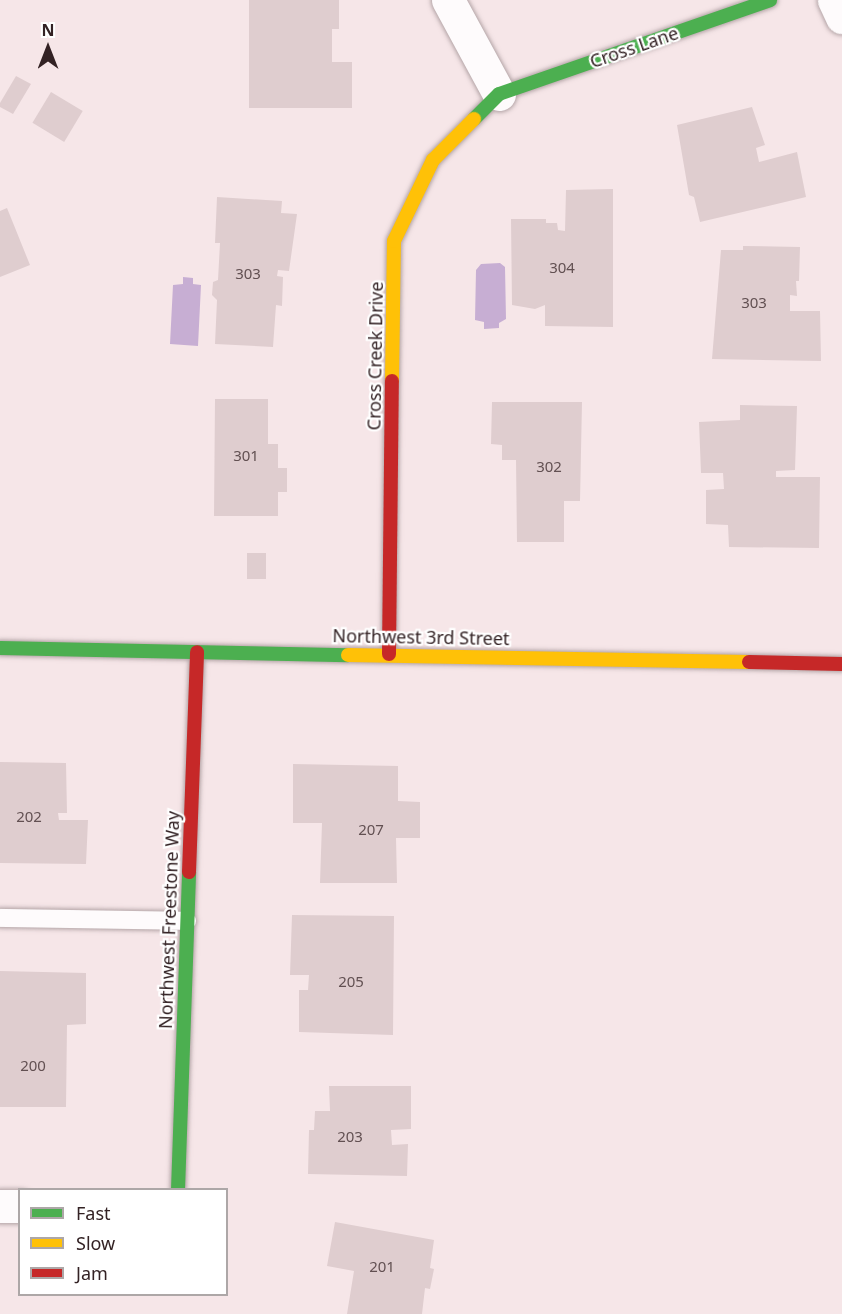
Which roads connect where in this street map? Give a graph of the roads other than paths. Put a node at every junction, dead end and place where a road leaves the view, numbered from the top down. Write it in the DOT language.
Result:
graph roads {
  1 [pos="448,0"];
  2 [pos="770,0"];
  3 [pos="834,0"];
  4 [pos="842,16"];
  5 [pos="499,94"];
  6 [pos="0,648"];
  7 [pos="197,652"];
  8 [pos="389,654"];
  9 [pos="842,664"];
  10 [pos="0,918"];
  11 [pos="187,921"];
  12 [pos="178,1188"];
  13 [pos="0,1206"];
  14 [pos="18,1206"];
  1 -- 5 [label="street"];
  2 -- 5 [label="street, Cross Lane"];
  3 -- 4 [label="street"];
  5 -- 8 [label="street, Cross Creek Drive"];
  6 -- 7 [label="street, Northwest 3rd Street"];
  7 -- 8 [label="street, Northwest 3rd Street"];
  7 -- 11 [label="street, Northwest Freestone Way"];
  8 -- 9 [label="street, Northwest 3rd Street"];
  10 -- 11 [label="lane"];
  11 -- 12 [label="street, Northwest Freestone Way"];
  13 -- 14 [label="street"];
}
